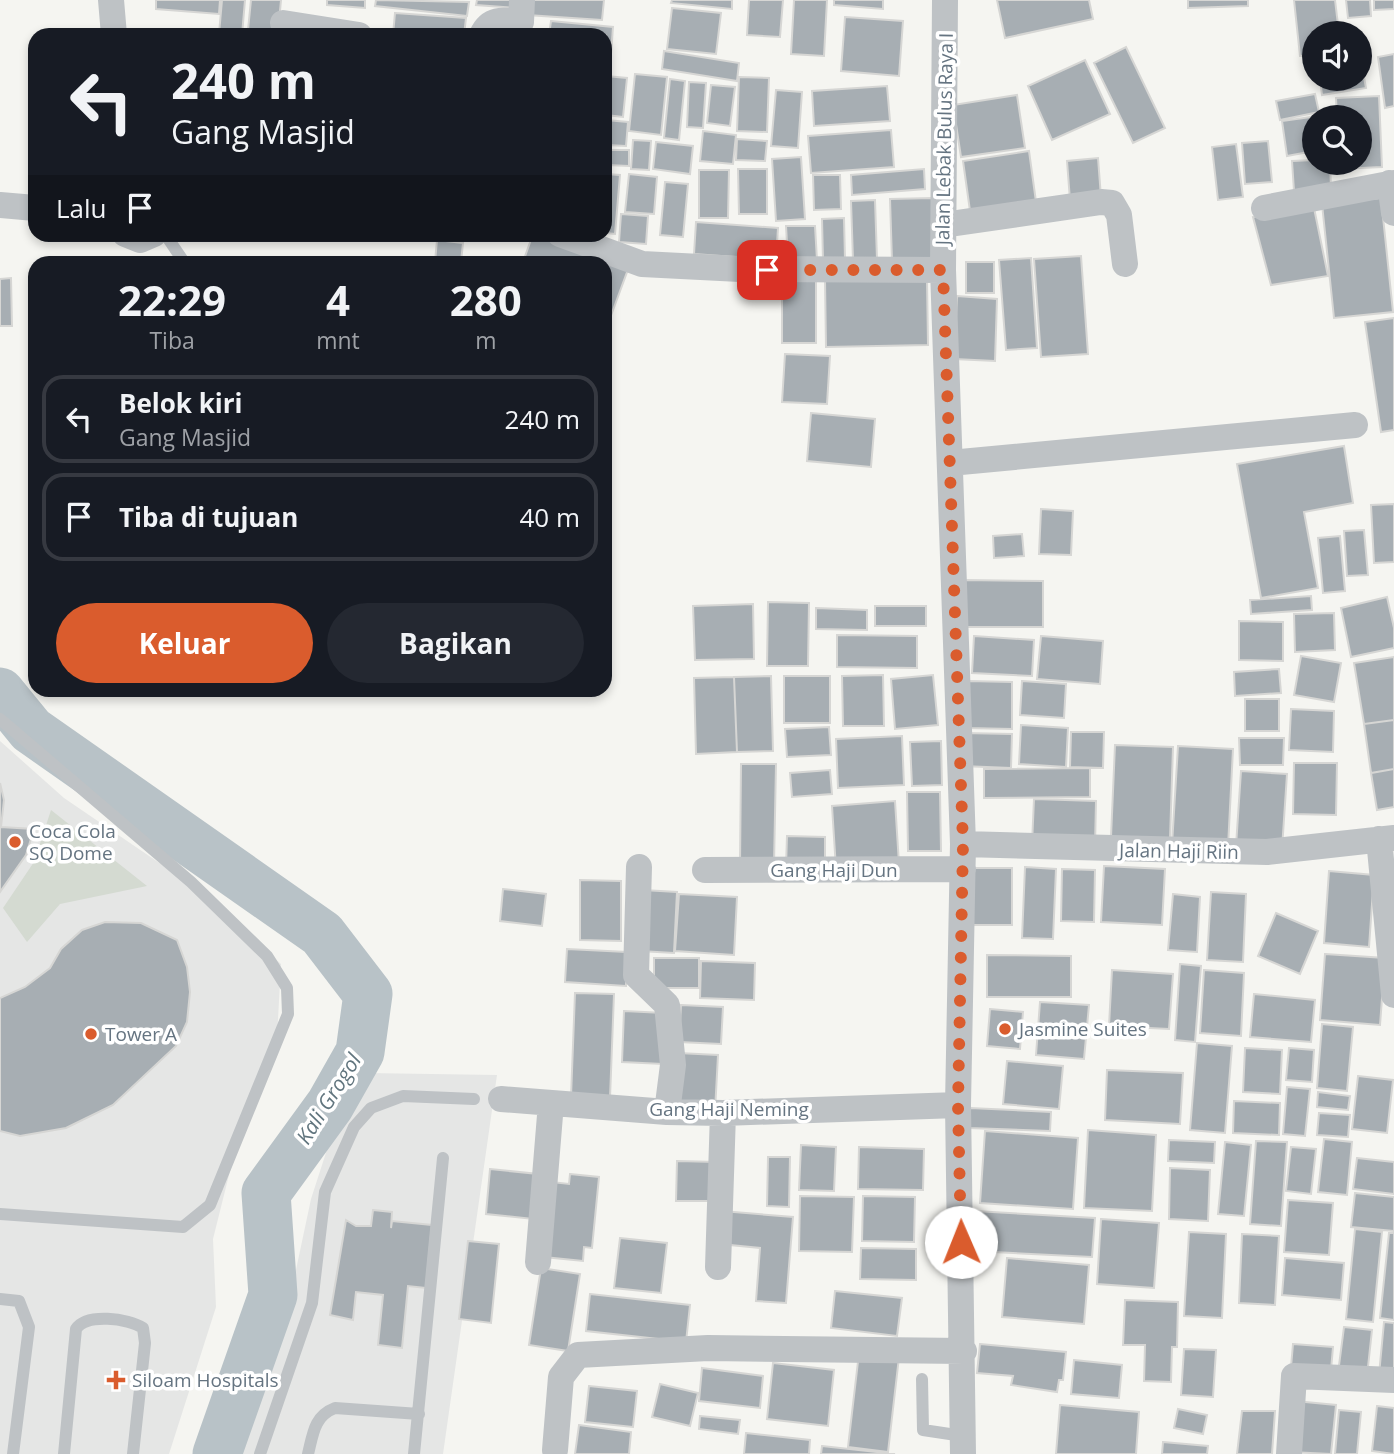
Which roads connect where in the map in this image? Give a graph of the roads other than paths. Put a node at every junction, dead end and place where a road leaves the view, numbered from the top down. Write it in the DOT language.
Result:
graph roads {
  1 [pos="111,0"];
  2 [pos="522,0"];
  3 [pos="946,0"];
  4 [pos="283,23"];
  5 [pos="113,28"];
  6 [pos="315,28"];
  7 [pos="485,28"];
  8 [pos="1392,183"];
  9 [pos="0,205"];
  10 [pos="28,207"];
  11 [pos="1264,208"];
  12 [pos="1394,214"];
  13 [pos="943,225"];
  14 [pos="583,242"];
  15 [pos="1125,264"];
  16 [pos="943,270"];
  17 [pos="1355,425"];
  18 [pos="950,463"];
  19 [pos="0,719"];
  20 [pos="1387,839"];
  21 [pos="963,856"];
  22 [pos="639,867"];
  23 [pos="705,870"];
  24 [pos="1394,995"];
  25 [pos="474,1098"];
  26 [pos="500,1099"];
  27 [pos="551,1103"];
  28 [pos="958,1105"];
  29 [pos="667,1112"];
  30 [pos="723,1113"];
  31 [pos="443,1158"];
  32 [pos="0,1214"];
  33 [pos="538,1262"];
  34 [pos="718,1267"];
  35 [pos="0,1299"];
  36 [pos="964,1351"];
  37 [pos="922,1379"];
  38 [pos="1394,1380"];
  39 [pos="419,1414"];
  40 [pos="963,1445"];
  41 [pos="555,1450"];
  42 [pos="13,1454"];
  43 [pos="64,1454"];
  44 [pos="133,1454"];
  45 [pos="260,1454"];
  46 [pos="308,1454"];
  47 [pos="414,1454"];
  48 [pos="1289,1454"];
  1 -- 5 [label="street"];
  2 -- 7 [label="street"];
  3 -- 13 [label="street, Jalan Lebak Bulus Raya I"];
  4 -- 6 [label="street"];
  8 -- 11 [label="street"];
  8 -- 12 [label="street"];
  9 -- 10 [label="street"];
  13 -- 15 [label="street"];
  13 -- 16 [label="street, Jalan Lebak Bulus Raya I"];
  14 -- 16 [label="street"];
  16 -- 18 [label="street, Jalan Lebak Bulus Raya I"];
  17 -- 18 [label="street"];
  18 -- 21 [label="street, Jalan Lebak Bulus Raya I"];
  19 -- 32 [label="lane"];
  20 -- 21 [label="street, Jalan Haji Riin"];
  20 -- 24 [label="street"];
  21 -- 23 [label="street, Gang Haji Dun"];
  21 -- 28 [label="street, Jalan Lebak Bulus Raya I"];
  22 -- 29 [label="street"];
  25 -- 45 [label="lane"];
  26 -- 27 [label="street, Gang Haji Neming"];
  27 -- 29 [label="street, Gang Haji Neming"];
  27 -- 33 [label="street"];
  28 -- 30 [label="street, Gang Haji Neming"];
  28 -- 36 [label="street, Jalan Lebak Bulus Raya I"];
  29 -- 30 [label="street, Gang Haji Neming"];
  30 -- 34 [label="street"];
  31 -- 39 [label="lane"];
  35 -- 42 [label="lane"];
  36 -- 40 [label="street, Jalan Lebak Bulus Raya I"];
  36 -- 41 [label="street"];
  37 -- 40 [label="lane"];
  38 -- 48 [label="street"];
  39 -- 46 [label="lane"];
  39 -- 47 [label="lane"];
  43 -- 44 [label="lane"];
}
